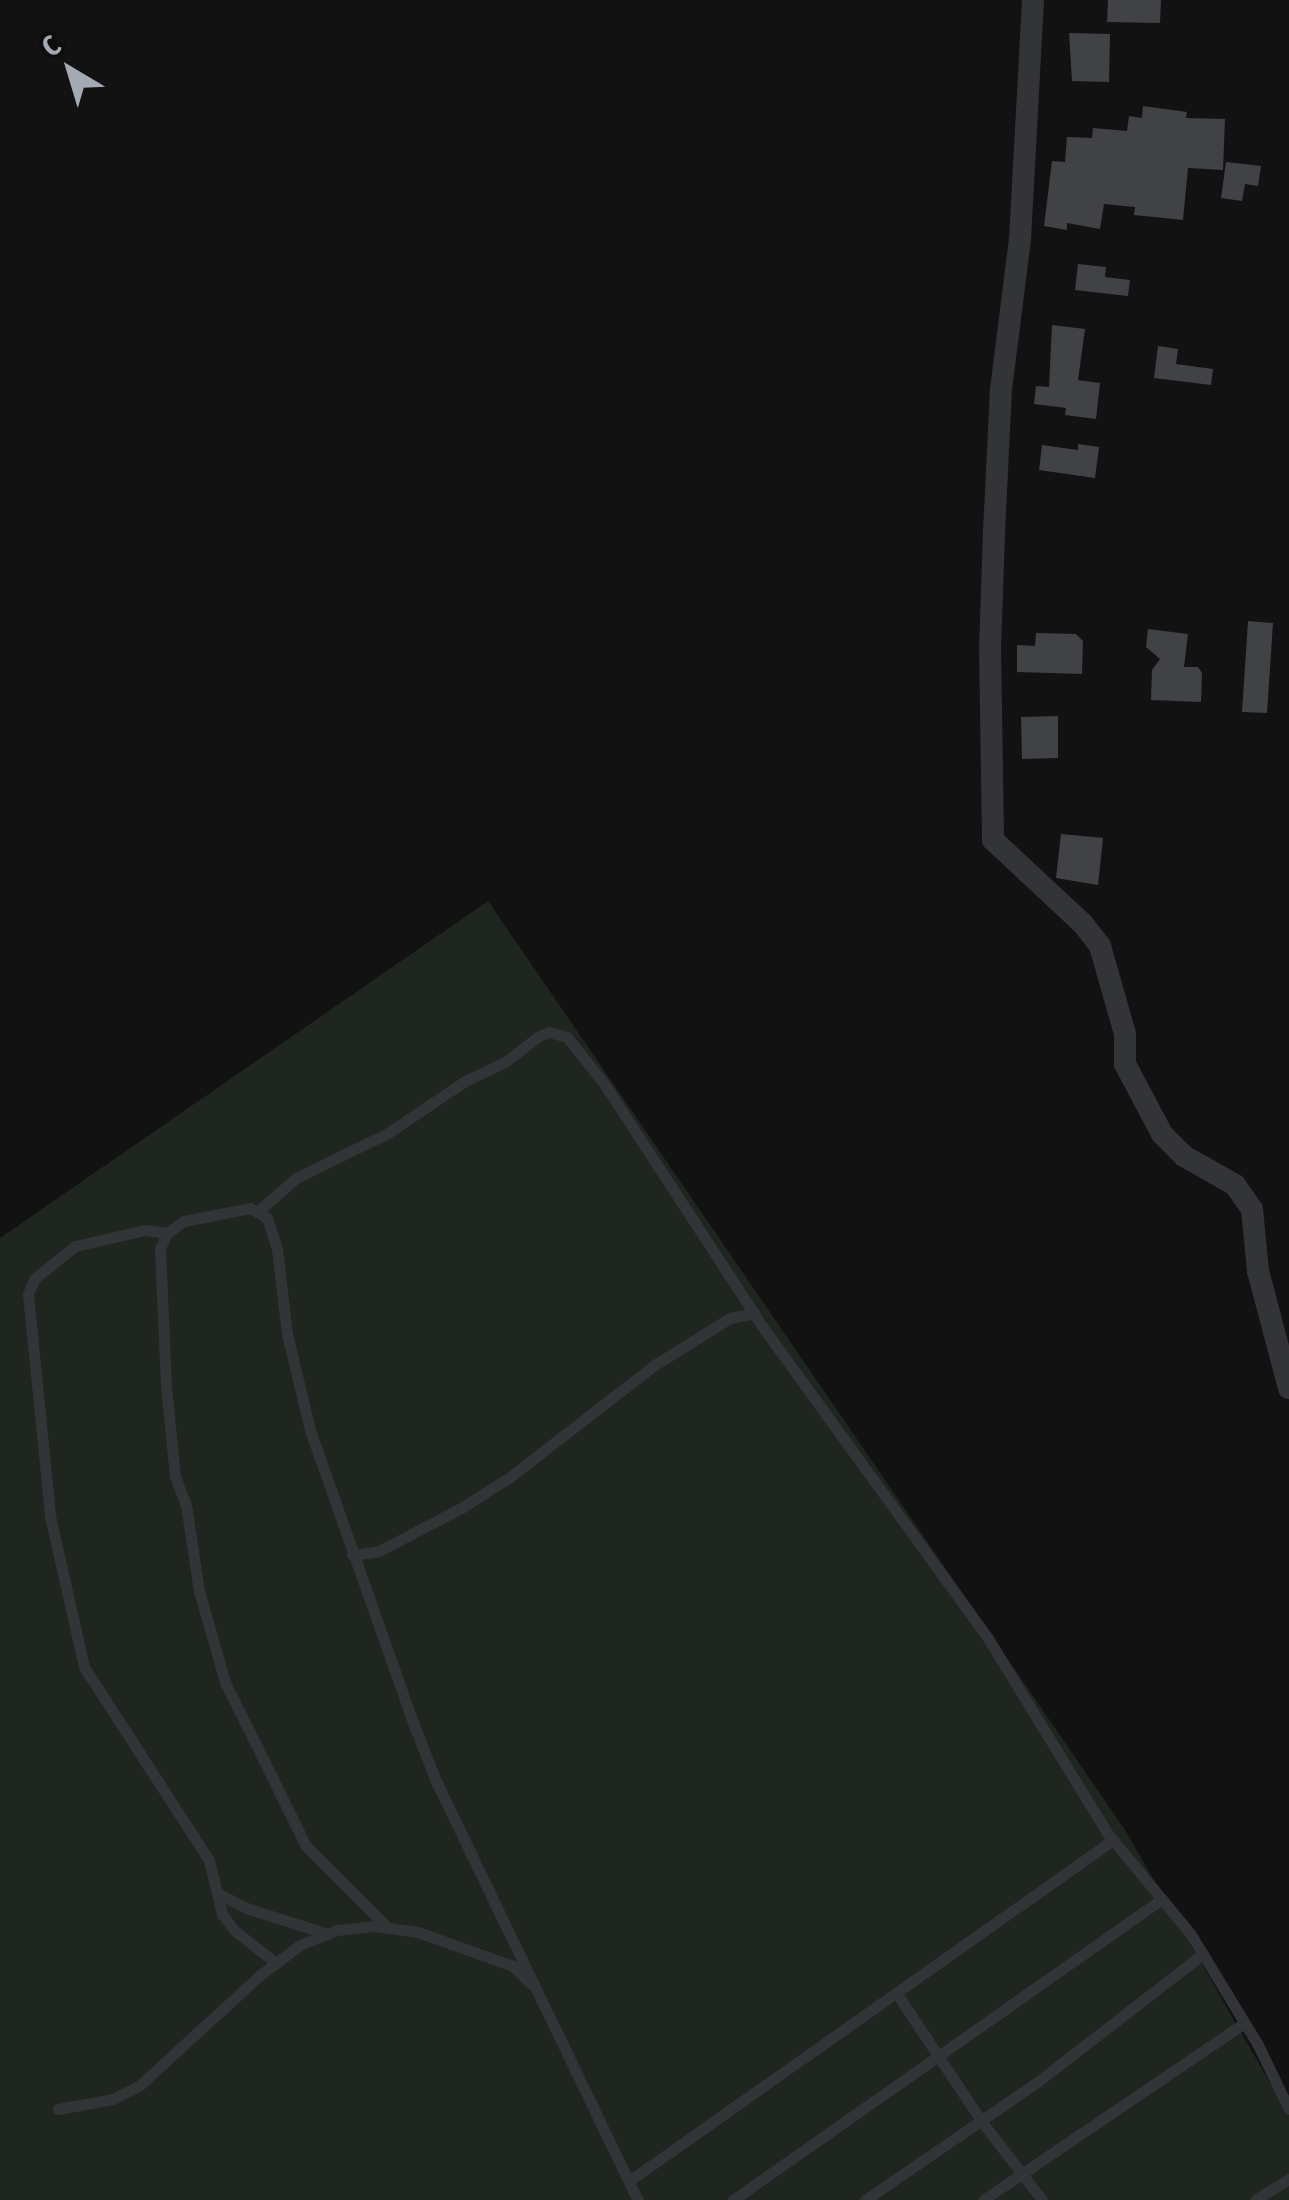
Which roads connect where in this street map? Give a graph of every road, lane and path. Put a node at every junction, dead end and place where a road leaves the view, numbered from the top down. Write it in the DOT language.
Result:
graph roads {
  1 [pos="1033,0"];
  2 [pos="257,1212"];
  3 [pos="167,1233"];
  4 [pos="755,1313"];
  5 [pos="1289,1388"];
  6 [pos="352,1555"];
  7 [pos="1113,1840"];
  8 [pos="217,1893"];
  9 [pos="1162,1899"];
  10 [pos="388,1928"];
  11 [pos="328,1934"];
  12 [pos="1202,1954"];
  13 [pos="276,1964"];
  14 [pos="539,1992"];
  15 [pos="897,1994"];
  16 [pos="1244,2023"];
  17 [pos="936,2055"];
  18 [pos="58,2109"];
  19 [pos="1289,2109"];
  20 [pos="982,2122"];
  21 [pos="1022,2175"];
  22 [pos="1289,2180"];
  23 [pos="629,2181"];
  24 [pos="638,2200"];
  25 [pos="733,2200"];
  26 [pos="866,2200"];
  27 [pos="983,2200"];
  28 [pos="1042,2200"];
  29 [pos="1255,2200"];
  1 -- 5 [label="street"];
  2 -- 3 [label="lane"];
  2 -- 4 [label="lane"];
  2 -- 6 [label="lane"];
  3 -- 8 [label="lane"];
  3 -- 10 [label="lane"];
  4 -- 6 [label="lane"];
  4 -- 7 [label="lane"];
  6 -- 14 [label="lane"];
  7 -- 9 [label="lane"];
  7 -- 15 [label="lane"];
  8 -- 11 [label="lane"];
  8 -- 13 [label="lane"];
  9 -- 12 [label="lane"];
  9 -- 17 [label="lane"];
  10 -- 11 [label="lane"];
  10 -- 14 [label="lane"];
  11 -- 13 [label="lane"];
  12 -- 16 [label="lane"];
  12 -- 20 [label="lane"];
  13 -- 18 [label="lane"];
  14 -- 23 [label="lane"];
  15 -- 17 [label="lane"];
  15 -- 23 [label="lane"];
  16 -- 19 [label="lane"];
  16 -- 21 [label="lane"];
  17 -- 20 [label="lane"];
  17 -- 25 [label="lane"];
  20 -- 21 [label="lane"];
  20 -- 26 [label="lane"];
  21 -- 27 [label="lane"];
  21 -- 28 [label="lane"];
  22 -- 29 [label="lane"];
  23 -- 24 [label="lane"];
}
